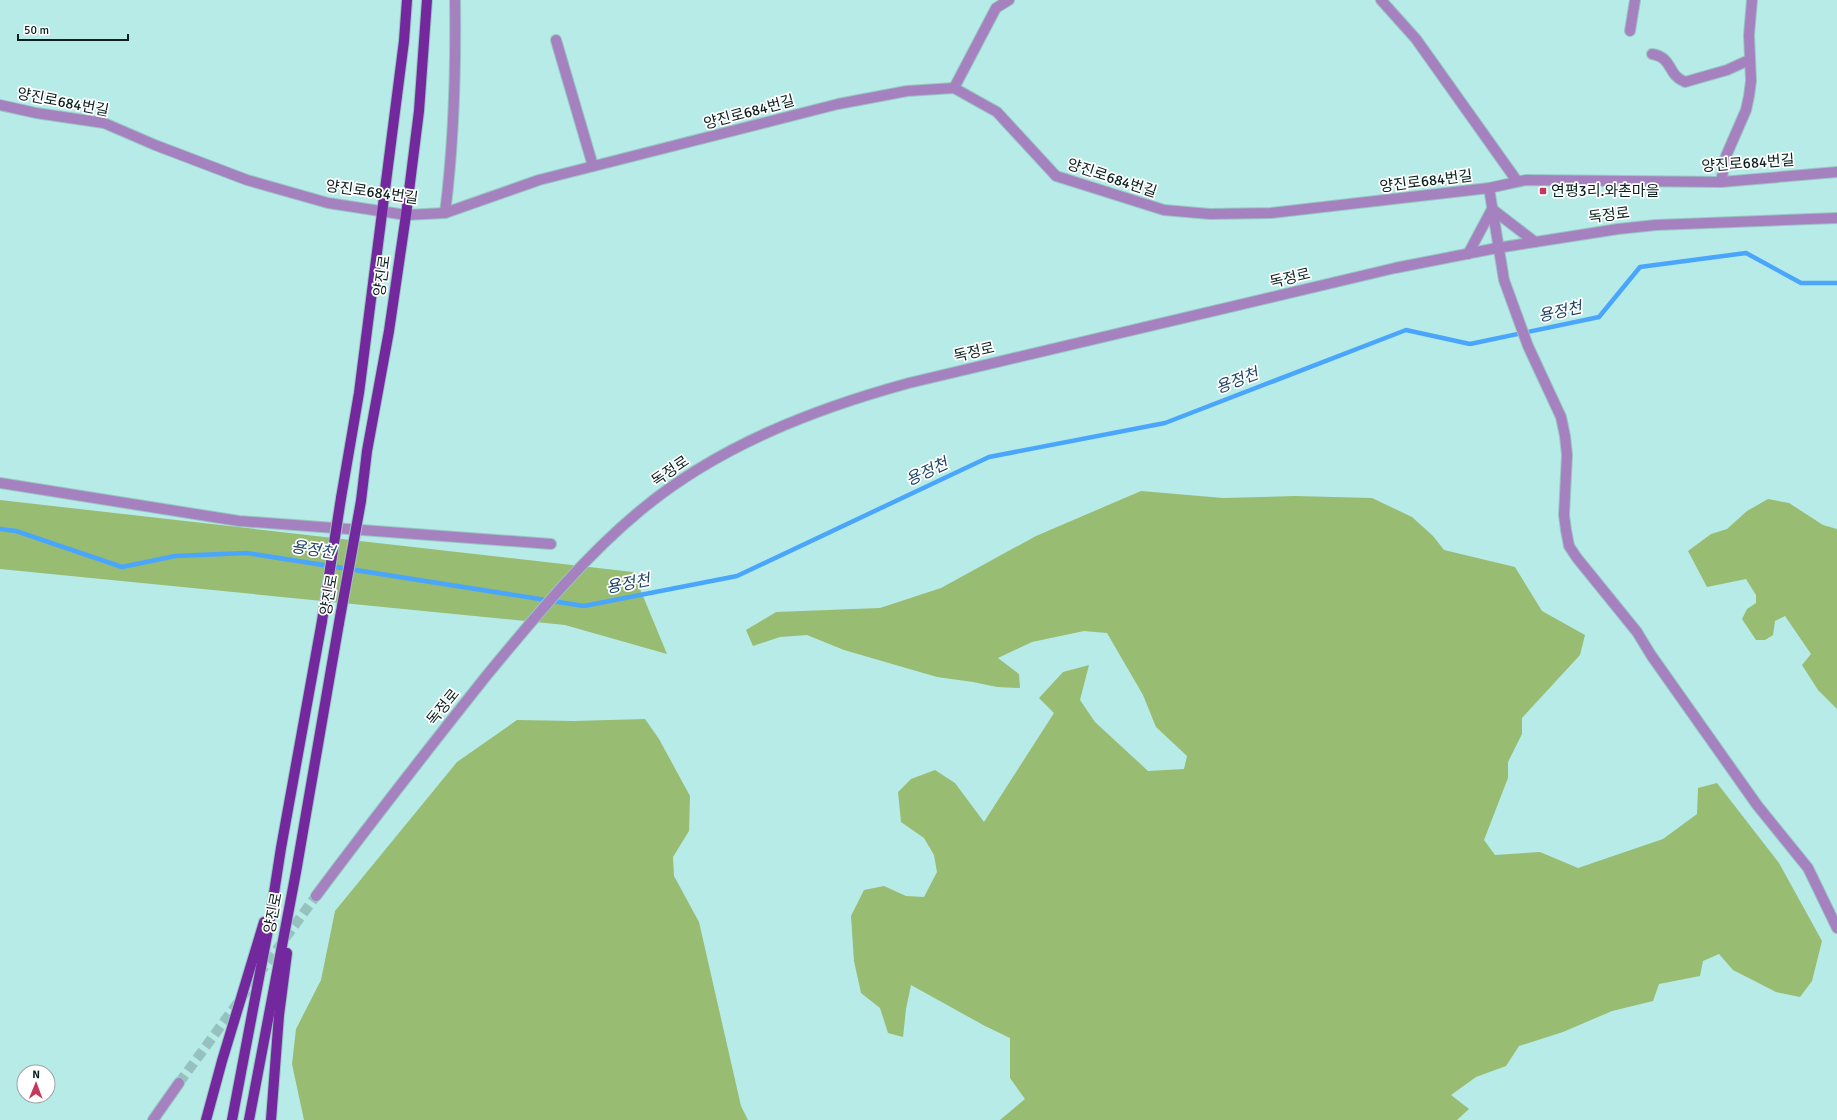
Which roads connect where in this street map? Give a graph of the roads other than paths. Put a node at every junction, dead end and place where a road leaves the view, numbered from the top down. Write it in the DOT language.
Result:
graph roads {
  1 [pos="407,0"];
  2 [pos="427,0"];
  3 [pos="456,0"];
  4 [pos="1009,0"];
  5 [pos="1381,0"];
  6 [pos="1635,0"];
  7 [pos="1752,0"];
  8 [pos="1630,31"];
  9 [pos="556,40"];
  10 [pos="1652,54"];
  11 [pos="1750,60"];
  12 [pos="954,88"];
  13 [pos="0,105"];
  14 [pos="593,166"];
  15 [pos="1837,172"];
  16 [pos="1517,181"];
  17 [pos="1721,182"];
  18 [pos="1489,188"];
  19 [pos="1492,209"];
  20 [pos="382,211"];
  21 [pos="445,213"];
  22 [pos="406,215"];
  23 [pos="1837,218"];
  24 [pos="1535,242"];
  25 [pos="1497,248"];
  26 [pos="1468,254"];
  27 [pos="0,483"];
  28 [pos="551,544"];
  29 [pos="296,872"];
  30 [pos="275,887"];
  31 [pos="316,896"];
  32 [pos="1837,928"];
  33 [pos="179,1083"];
  34 [pos="153,1120"];
  35 [pos="206,1120"];
  36 [pos="232,1120"];
  37 [pos="249,1120"];
  38 [pos="272,1120"];
  1 -- 20 [label="main road, 양진로"];
  2 -- 22 [label="main road, 양진로"];
  3 -- 21 [label="street"];
  4 -- 12 [label="street"];
  5 -- 16 [label="street"];
  6 -- 8 [label="street"];
  7 -- 11 [label="street"];
  9 -- 14 [label="street"];
  10 -- 11 [label="street"];
  11 -- 17 [label="street"];
  12 -- 14 [label="street, 양진로684번길"];
  12 -- 18 [label="street, 양진로684번길"];
  13 -- 20 [label="street, 양진로684번길"];
  14 -- 21 [label="street, 양진로684번길"];
  15 -- 17 [label="street, 양진로684번길"];
  16 -- 17 [label="street, 양진로684번길"];
  16 -- 18 [label="street, 양진로684번길"];
  18 -- 19 [label="street, 양진로684번길"];
  19 -- 24 [label="street"];
  19 -- 25 [label="street, 양진로684번길"];
  19 -- 26 [label="street"];
  20 -- 22 [label="street, 양진로684번길"];
  20 -- 30 [label="main road, 양진로, bridge"];
  21 -- 22 [label="street, 양진로684번길"];
  22 -- 29 [label="main road, 양진로, bridge"];
  23 -- 24 [label="street, 독정로"];
  24 -- 25 [label="street, 독정로"];
  25 -- 26 [label="street, 독정로"];
  25 -- 32 [label="street, 양진로684번길"];
  26 -- 31 [label="street, 독정로"];
  27 -- 28 [label="street"];
  29 -- 37 [label="main road, 양진로"];
  29 -- 38 [label="main road"];
  30 -- 35 [label="main road"];
  30 -- 36 [label="main road, 양진로"];
  33 -- 34 [label="street"];
}
